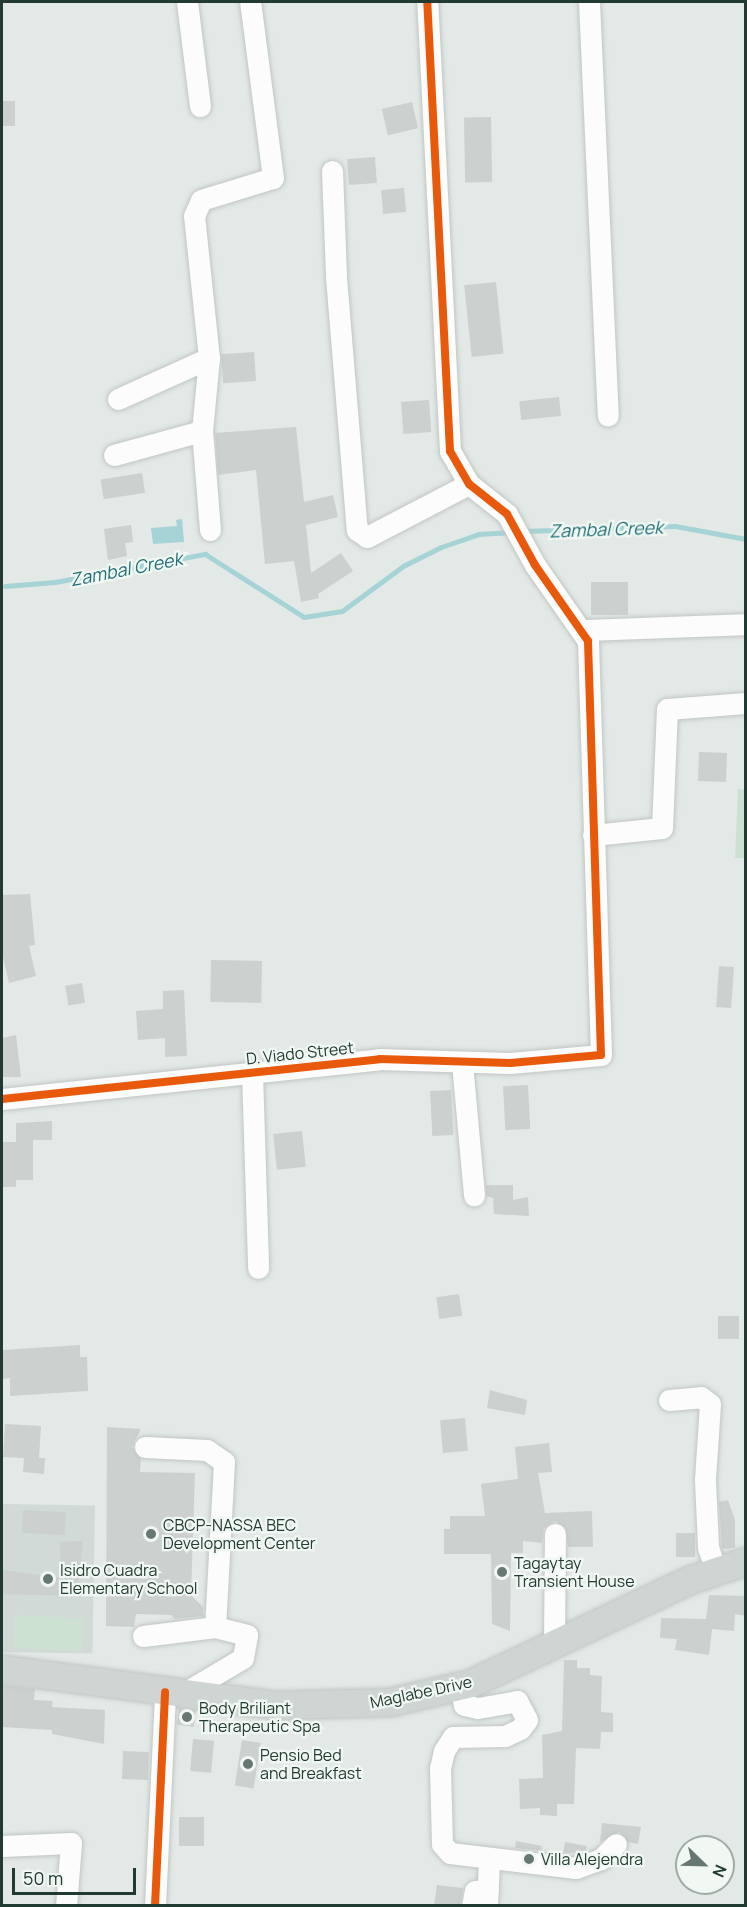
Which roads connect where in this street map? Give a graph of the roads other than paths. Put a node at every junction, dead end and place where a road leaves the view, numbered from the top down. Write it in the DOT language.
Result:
graph roads {
  1 [pos="187,2"];
  2 [pos="250,2"];
  3 [pos="427,2"];
  4 [pos="589,2"];
  5 [pos="200,106"];
  6 [pos="332,171"];
  7 [pos="209,358"];
  8 [pos="118,399"];
  9 [pos="608,416"];
  10 [pos="202,430"];
  11 [pos="114,455"];
  12 [pos="469,484"];
  13 [pos="210,530"];
  14 [pos="746,624"];
  15 [pos="583,630"];
  16 [pos="746,703"];
  17 [pos="593,835"];
  18 [pos="462,1063"];
  19 [pos="252,1072"];
  20 [pos="2,1099"];
  21 [pos="474,1195"];
  22 [pos="258,1268"];
  23 [pos="669,1400"];
  24 [pos="145,1447"];
  25 [pos="555,1534"];
  26 [pos="746,1562"];
  27 [pos="716,1571"];
  28 [pos="214,1627"];
  29 [pos="143,1636"];
  30 [pos="554,1643"];
  31 [pos="2,1670"];
  32 [pos="460,1686"];
  33 [pos="175,1692"];
  34 [pos="616,1844"];
  35 [pos="2,1846"];
  36 [pos="489,1860"];
  37 [pos="487,1898"];
  38 [pos="66,1905"];
  39 [pos="155,1905"];
  40 [pos="472,1905"];
  1 -- 5 [label="street"];
  2 -- 7 [label="street"];
  3 -- 12 [label="street"];
  4 -- 9 [label="street"];
  6 -- 12 [label="street"];
  7 -- 8 [label="street"];
  7 -- 10 [label="street"];
  10 -- 11 [label="street"];
  10 -- 13 [label="street"];
  12 -- 15 [label="street"];
  14 -- 15 [label="street"];
  15 -- 17 [label="street"];
  16 -- 17 [label="street"];
  17 -- 18 [label="street, D. Viado Street"];
  18 -- 19 [label="street, D. Viado Street"];
  18 -- 21 [label="street"];
  19 -- 20 [label="street, D. Viado Street"];
  19 -- 22 [label="street"];
  23 -- 27 [label="street"];
  24 -- 28 [label="street"];
  25 -- 30 [label="street"];
  26 -- 27 [label="main road, Maglabe Drive"];
  27 -- 30 [label="main road, Maglabe Drive"];
  28 -- 29 [label="street"];
  28 -- 33 [label="street"];
  30 -- 32 [label="main road, Maglabe Drive"];
  31 -- 33 [label="main road, Maglabe Drive"];
  32 -- 33 [label="main road, Maglabe Drive"];
  32 -- 36 [label="street"];
  33 -- 39 [label="street"];
  34 -- 36 [label="street"];
  35 -- 38 [label="street"];
  36 -- 37 [label="street"];
  37 -- 40 [label="street"];
}
